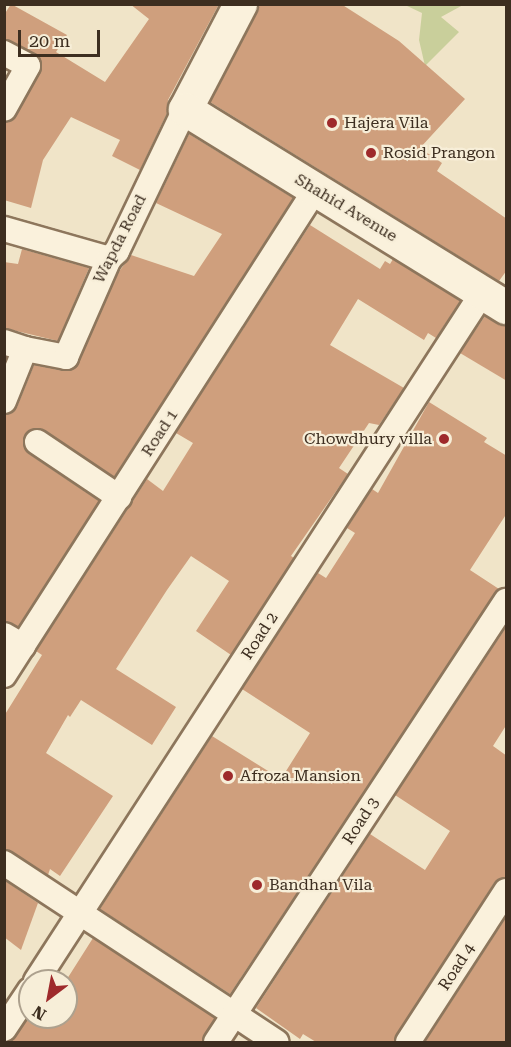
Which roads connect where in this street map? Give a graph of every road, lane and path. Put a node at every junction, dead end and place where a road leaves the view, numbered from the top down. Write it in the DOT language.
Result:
graph roads {
  1 [pos="240,4"];
  2 [pos="4,52"];
  3 [pos="4,109"];
  4 [pos="185,110"];
  5 [pos="315,190"];
  6 [pos="4,229"];
  7 [pos="109,259"];
  8 [pos="495,299"];
  9 [pos="15,345"];
  10 [pos="4,401"];
  11 [pos="37,442"];
  12 [pos="119,497"];
  13 [pos="507,601"];
  14 [pos="14,641"];
  15 [pos="4,675"];
  16 [pos="4,862"];
  17 [pos="507,891"];
  18 [pos="81,913"];
  19 [pos="44,969"];
  20 [pos="18,1008"];
  21 [pos="234,1014"];
  22 [pos="4,1029"];
  23 [pos="216,1042"];
  24 [pos="277,1042"];
  25 [pos="408,1042"];
  1 -- 4 [label="street, Wapda Road"];
  2 -- 3 [label="street"];
  4 -- 5 [label="street, Shahid Avenue"];
  4 -- 7 [label="street, Wapda Road"];
  5 -- 8 [label="street, Shahid Avenue"];
  5 -- 12 [label="street, Road 1"];
  6 -- 7 [label="street"];
  7 -- 9 [label="street, Wapda Road"];
  8 -- 18 [label="street, Road 2"];
  9 -- 10 [label="street, Wapda Road"];
  11 -- 12 [label="street"];
  12 -- 14 [label="street, Road 1"];
  13 -- 21 [label="street, Road 3"];
  14 -- 15 [label="street, Road 1"];
  16 -- 18 [label="street"];
  17 -- 25 [label="street, Road 4"];
  18 -- 19 [label="street, Road 2"];
  18 -- 21 [label="street"];
  20 -- 22 [label="street"];
  21 -- 23 [label="street, Road 3"];
  21 -- 24 [label="street"];
}
